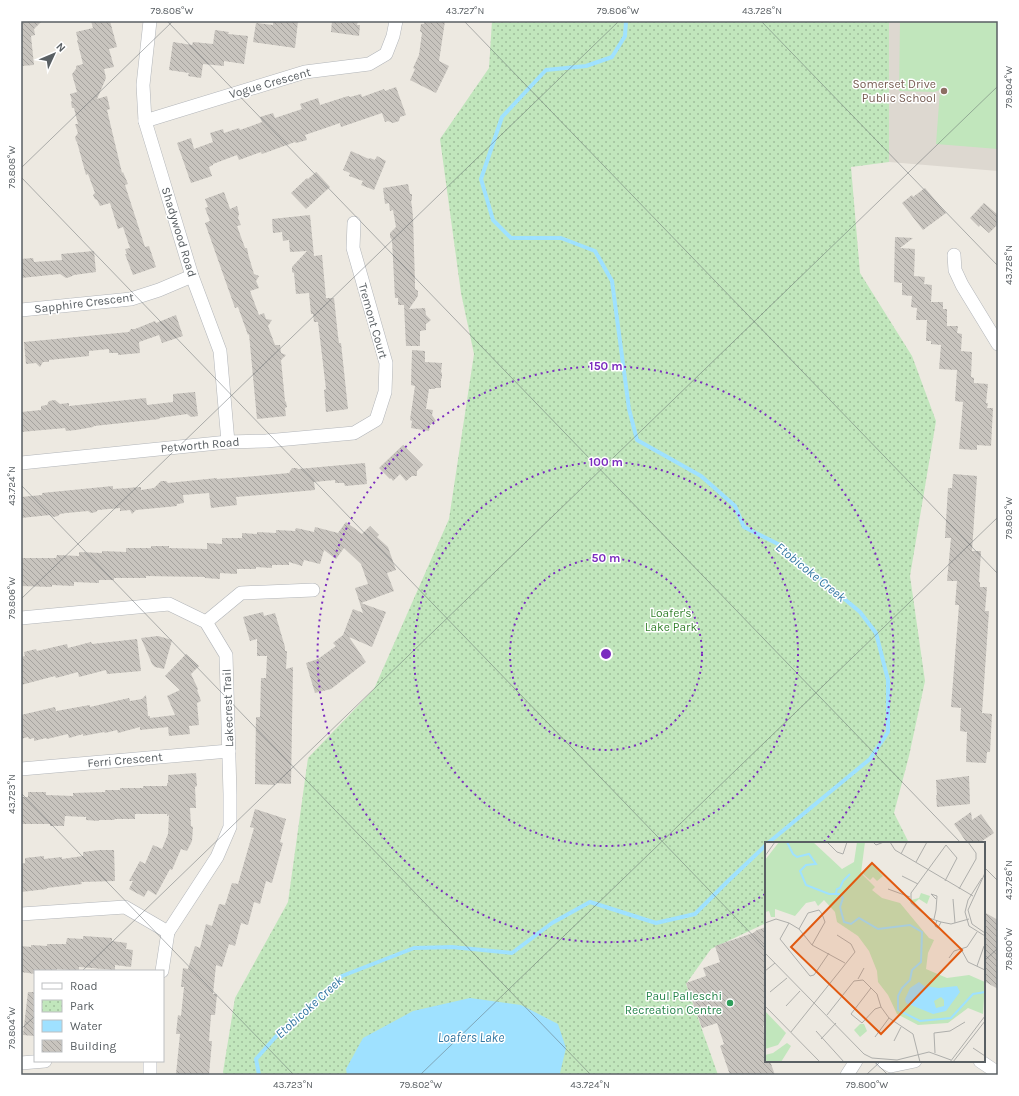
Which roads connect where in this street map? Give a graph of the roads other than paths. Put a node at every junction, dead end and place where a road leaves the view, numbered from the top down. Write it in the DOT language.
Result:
graph roads {
  1 [pos="150,21"];
  2 [pos="396,21"];
  3 [pos="145,121"];
  4 [pos="354,223"];
  5 [pos="954,255"];
  6 [pos="192,276"];
  7 [pos="21,310"];
  8 [pos="998,344"];
  9 [pos="376,420"];
  10 [pos="228,442"];
  11 [pos="21,463"];
  12 [pos="313,590"];
  13 [pos="21,618"];
  14 [pos="206,622"];
  15 [pos="229,751"];
  16 [pos="21,769"];
  17 [pos="21,914"];
  18 [pos="168,932"];
  19 [pos="162,970"];
  20 [pos="34,1062"];
  21 [pos="150,1062"];
  22 [pos="855,1062"];
  23 [pos="905,1062"];
  24 [pos="982,1062"];
  25 [pos="21,1063"];
  26 [pos="886,1064"];
  27 [pos="998,1073"];
  28 [pos="150,1075"];
  29 [pos="847,1075"];
  1 -- 3 [label="street, Shadywood Road"];
  2 -- 3 [label="street, Vogue Crescent"];
  3 -- 6 [label="street, Shadywood Road"];
  4 -- 9 [label="street, Tremont Court"];
  5 -- 8 [label="street"];
  6 -- 7 [label="street, Sapphire Crescent"];
  6 -- 10 [label="street, Shadywood Road"];
  9 -- 10 [label="street, Petworth Road"];
  10 -- 11 [label="street, Petworth Road"];
  12 -- 14 [label="street"];
  13 -- 14 [label="street"];
  14 -- 15 [label="street, Lakecrest Trail"];
  15 -- 16 [label="street, Ferri Crescent"];
  15 -- 18 [label="street, Lakecrest Trail"];
  17 -- 18 [label="street"];
  18 -- 19 [label="street, Lakecrest Trail"];
  20 -- 25 [label="street"];
  21 -- 28 [label="street"];
  22 -- 29 [label="street"];
  23 -- 26 [label="street"];
  24 -- 27 [label="street"];
}
